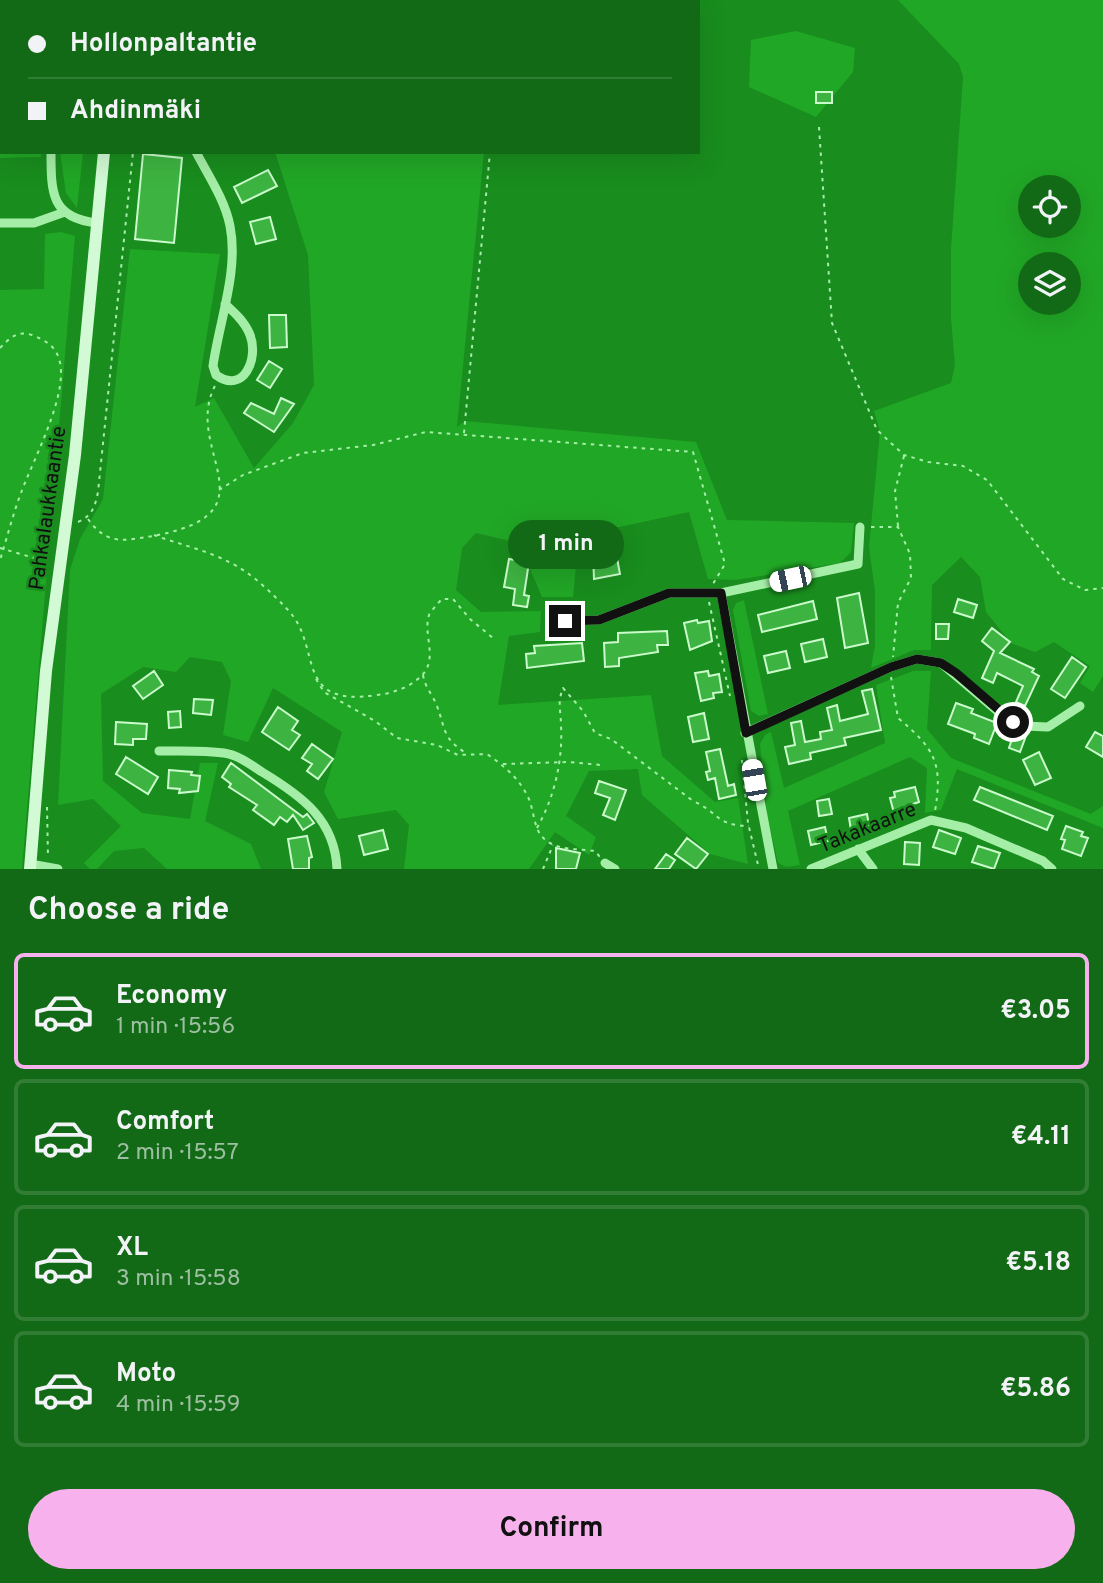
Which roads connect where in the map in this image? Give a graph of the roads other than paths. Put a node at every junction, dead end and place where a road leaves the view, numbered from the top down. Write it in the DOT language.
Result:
graph roads {
  1 [pos="51,154"];
  2 [pos="104,154"];
  3 [pos="197,154"];
  4 [pos="62,213"];
  5 [pos="0,223"];
  6 [pos="97,223"];
  7 [pos="225,304"];
  8 [pos="860,527"];
  9 [pos="721,593"];
  10 [pos="565,621"];
  11 [pos="1080,706"];
  12 [pos="746,733"];
  13 [pos="159,751"];
  14 [pos="858,849"];
  15 [pos="605,863"];
  16 [pos="30,867"];
  17 [pos="53,868"];
  18 [pos="337,869"];
  19 [pos="615,869"];
  20 [pos="773,869"];
  21 [pos="811,869"];
  22 [pos="873,869"];
  23 [pos="1052,869"];
  1 -- 4 [label="street"];
  2 -- 6 [label="street, Pahkalaukkaantie"];
  3 -- 7 [label="street"];
  4 -- 5 [label="street"];
  4 -- 6 [label="street"];
  6 -- 16 [label="street, Pahkalaukkaantie"];
  7 -- 7 [label="street"];
  8 -- 9 [label="street"];
  9 -- 10 [label="street"];
  9 -- 12 [label="street"];
  11 -- 12 [label="street"];
  12 -- 20 [label="street"];
  13 -- 18 [label="street"];
  14 -- 21 [label="street, Takakaarre"];
  14 -- 22 [label="street"];
  14 -- 23 [label="street, Takakaarre"];
  15 -- 19 [label="street"];
  16 -- 17 [label="street"];
}
